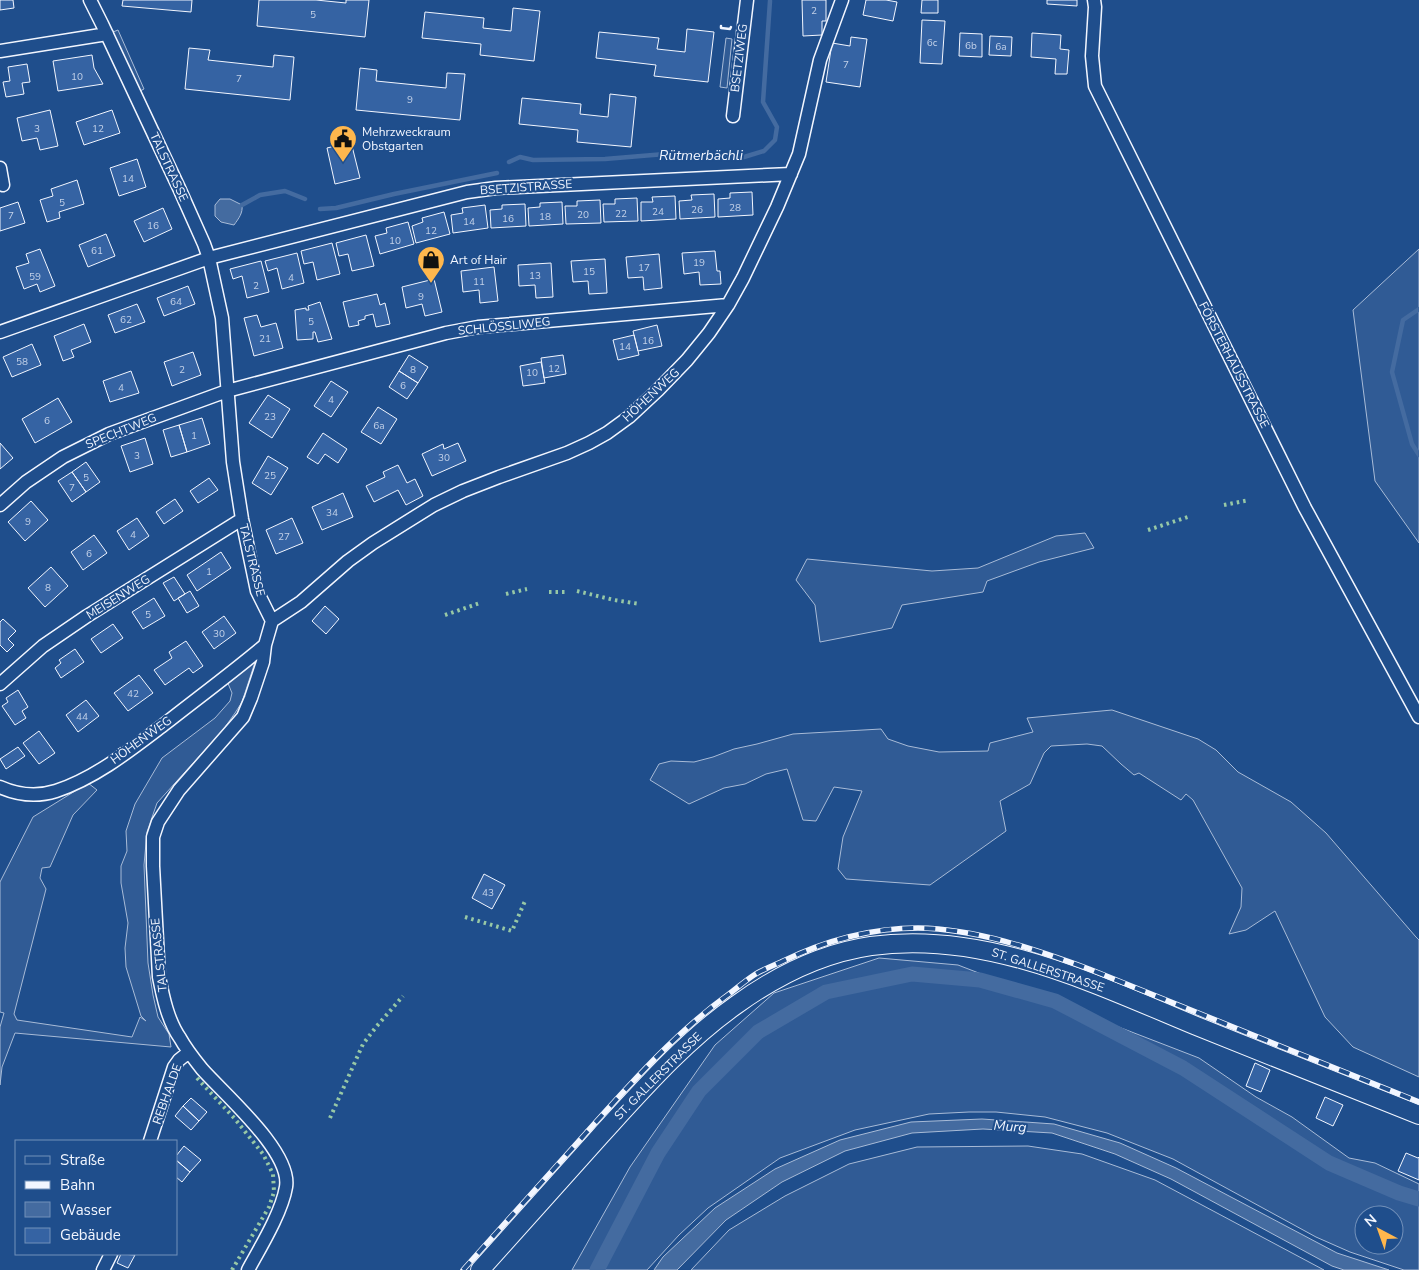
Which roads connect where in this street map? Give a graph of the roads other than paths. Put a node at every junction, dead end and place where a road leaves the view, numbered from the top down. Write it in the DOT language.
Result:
graph roads {
  1 [pos="90,0"];
  2 [pos="746,0"];
  3 [pos="842,0"];
  4 [pos="1094,0"];
  5 [pos="107,34"];
  6 [pos="0,51"];
  7 [pos="733,116"];
  8 [pos="0,168"];
  9 [pos="791,174"];
  10 [pos="3,185"];
  11 [pos="209,258"];
  12 [pos="728,305"];
  13 [pos="0,332"];
  14 [pos="227,392"];
  15 [pos="0,505"];
  16 [pos="242,519"];
  17 [pos="272,621"];
  18 [pos="265,645"];
  19 [pos="0,684"];
  20 [pos="1419,717"];
  21 [pos="0,787"];
  22 [pos="189,1052"];
  23 [pos="1419,1115"];
  24 [pos="150,1140"];
  25 [pos="111,1255"];
  26 [pos="104,1270"];
  27 [pos="248,1270"];
  28 [pos="480,1270"];
  1 -- 5 [label="street, TALSTRASSE"];
  2 -- 7 [label="street, BSETZIWEG"];
  3 -- 9 [label="street, HÖHENWEG"];
  4 -- 20 [label="street, FÖRSTERHAUSSTRASSE"];
  5 -- 6 [label="street"];
  5 -- 11 [label="street, TALSTRASSE"];
  8 -- 10 [label="street"];
  9 -- 11 [label="street, BSETZISTRASSE"];
  9 -- 12 [label="street, HÖHENWEG"];
  11 -- 13 [label="street, BSETZISTRASSE"];
  11 -- 14 [label="street, TALSTRASSE"];
  12 -- 14 [label="street, SCHLÖSSLIWEG"];
  12 -- 17 [label="street, HÖHENWEG"];
  14 -- 15 [label="street, SPECHTWEG"];
  14 -- 16 [label="street, TALSTRASSE"];
  16 -- 17 [label="street, TALSTRASSE"];
  16 -- 19 [label="street, MEISENWEG"];
  17 -- 18 [label="street, TALSTRASSE"];
  18 -- 21 [label="street, HÖHENWEG"];
  18 -- 22 [label="street, TALSTRASSE"];
  22 -- 24 [label="street, REBHALDE"];
  22 -- 27 [label="street, TALSTRASSE"];
  23 -- 28 [label="main road, ST. GALLERSTRASSE"];
  25 -- 26 [label="street"];
}
